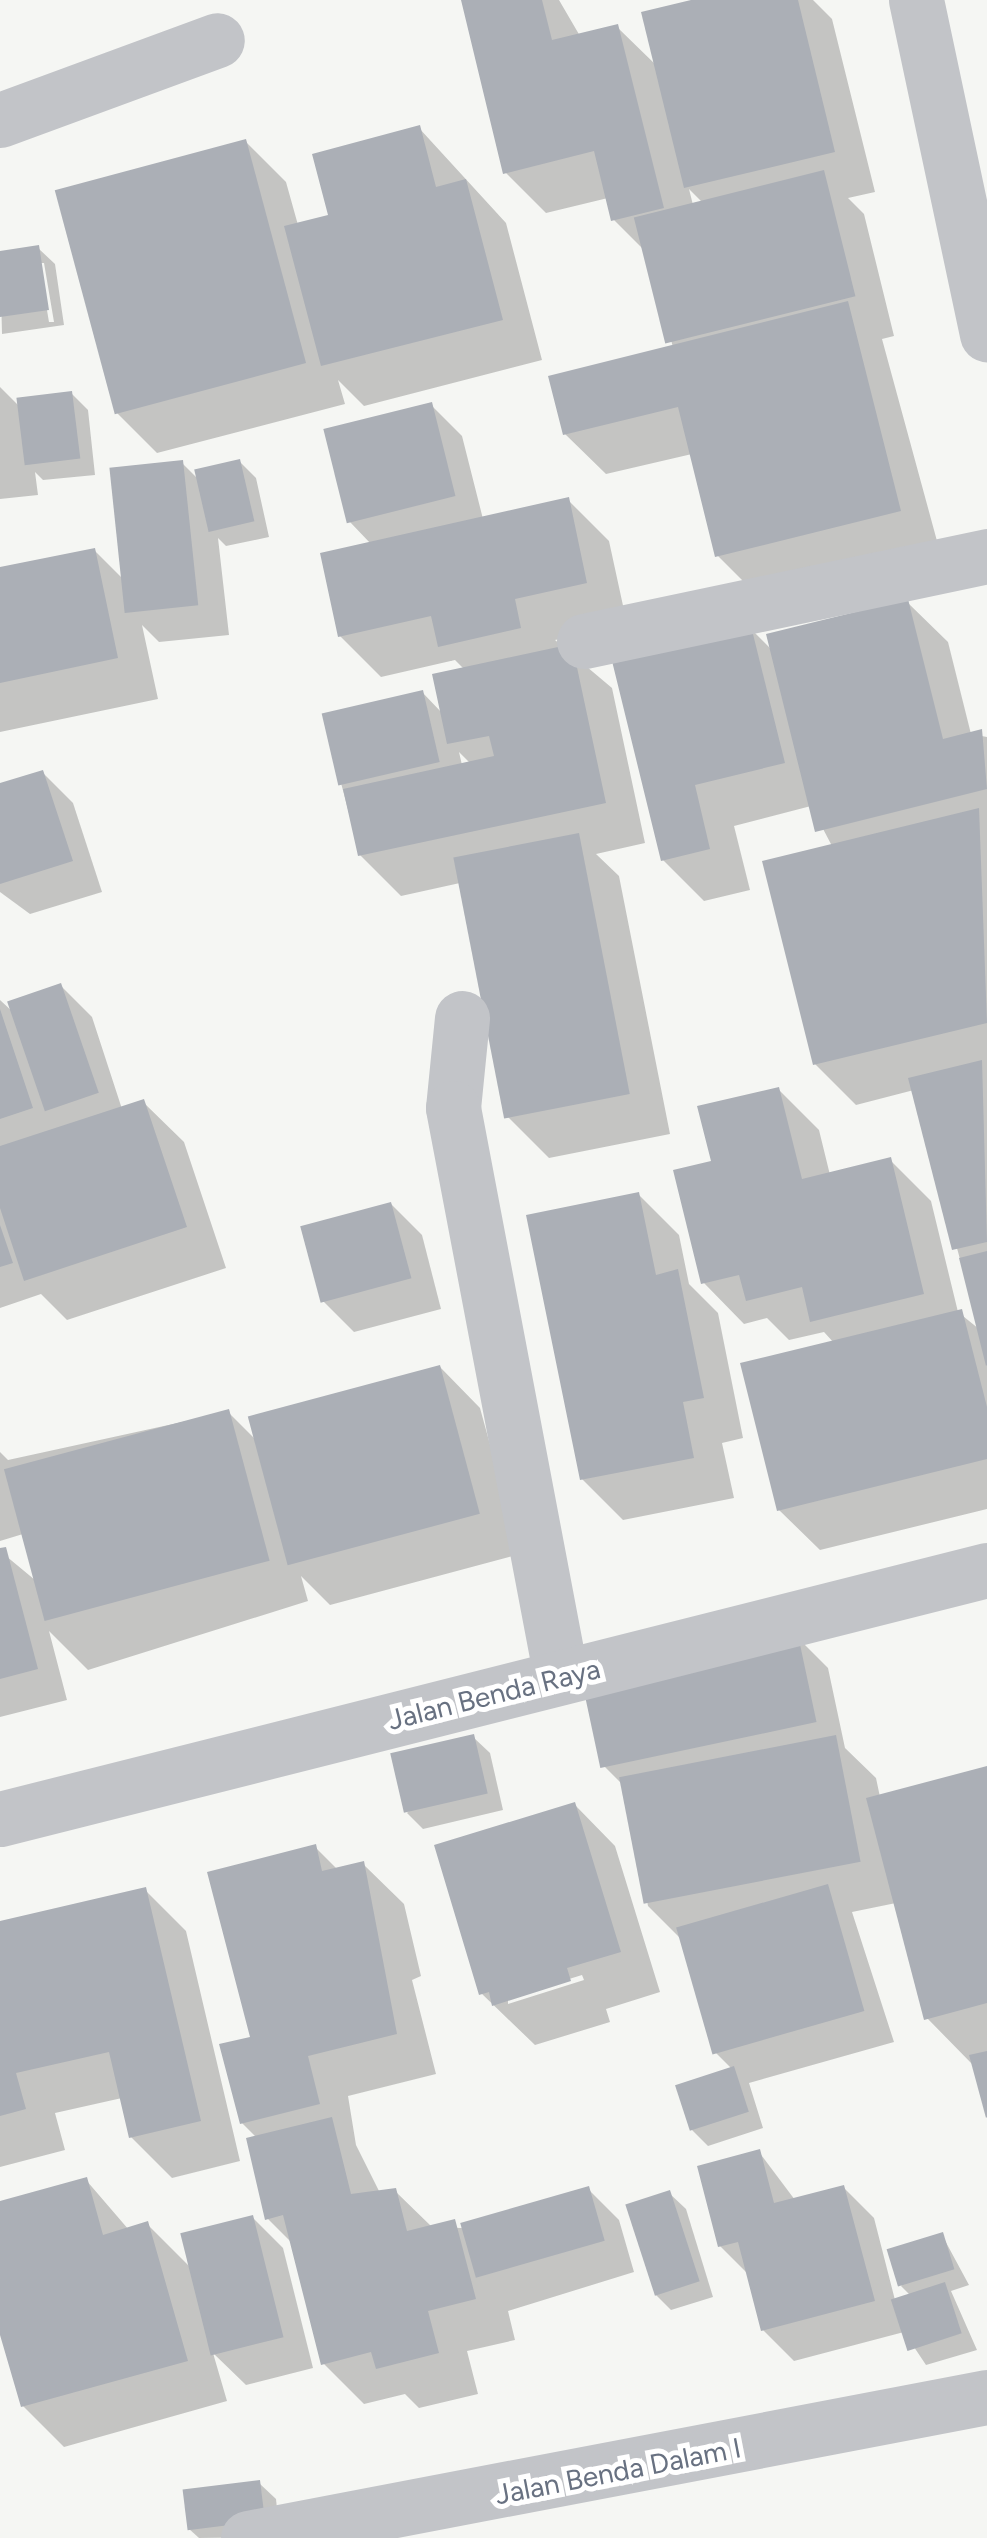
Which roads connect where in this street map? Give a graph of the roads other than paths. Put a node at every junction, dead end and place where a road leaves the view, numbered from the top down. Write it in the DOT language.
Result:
graph roads {
  1 [pos="916,0"];
  2 [pos="217,40"];
  3 [pos="0,120"];
  4 [pos="987,335"];
  5 [pos="987,556"];
  6 [pos="584,641"];
  7 [pos="462,1018"];
  8 [pos="987,1570"];
  9 [pos="561,1677"];
  10 [pos="0,1819"];
  11 [pos="987,2397"];
  12 [pos="248,2538"];
  1 -- 4 [label="street"];
  2 -- 3 [label="street"];
  5 -- 6 [label="street"];
  7 -- 9 [label="street"];
  8 -- 9 [label="street, Jalan Benda Raya"];
  9 -- 10 [label="street, Jalan Benda Raya"];
  11 -- 12 [label="street, Jalan Benda Dalam I"];
}
